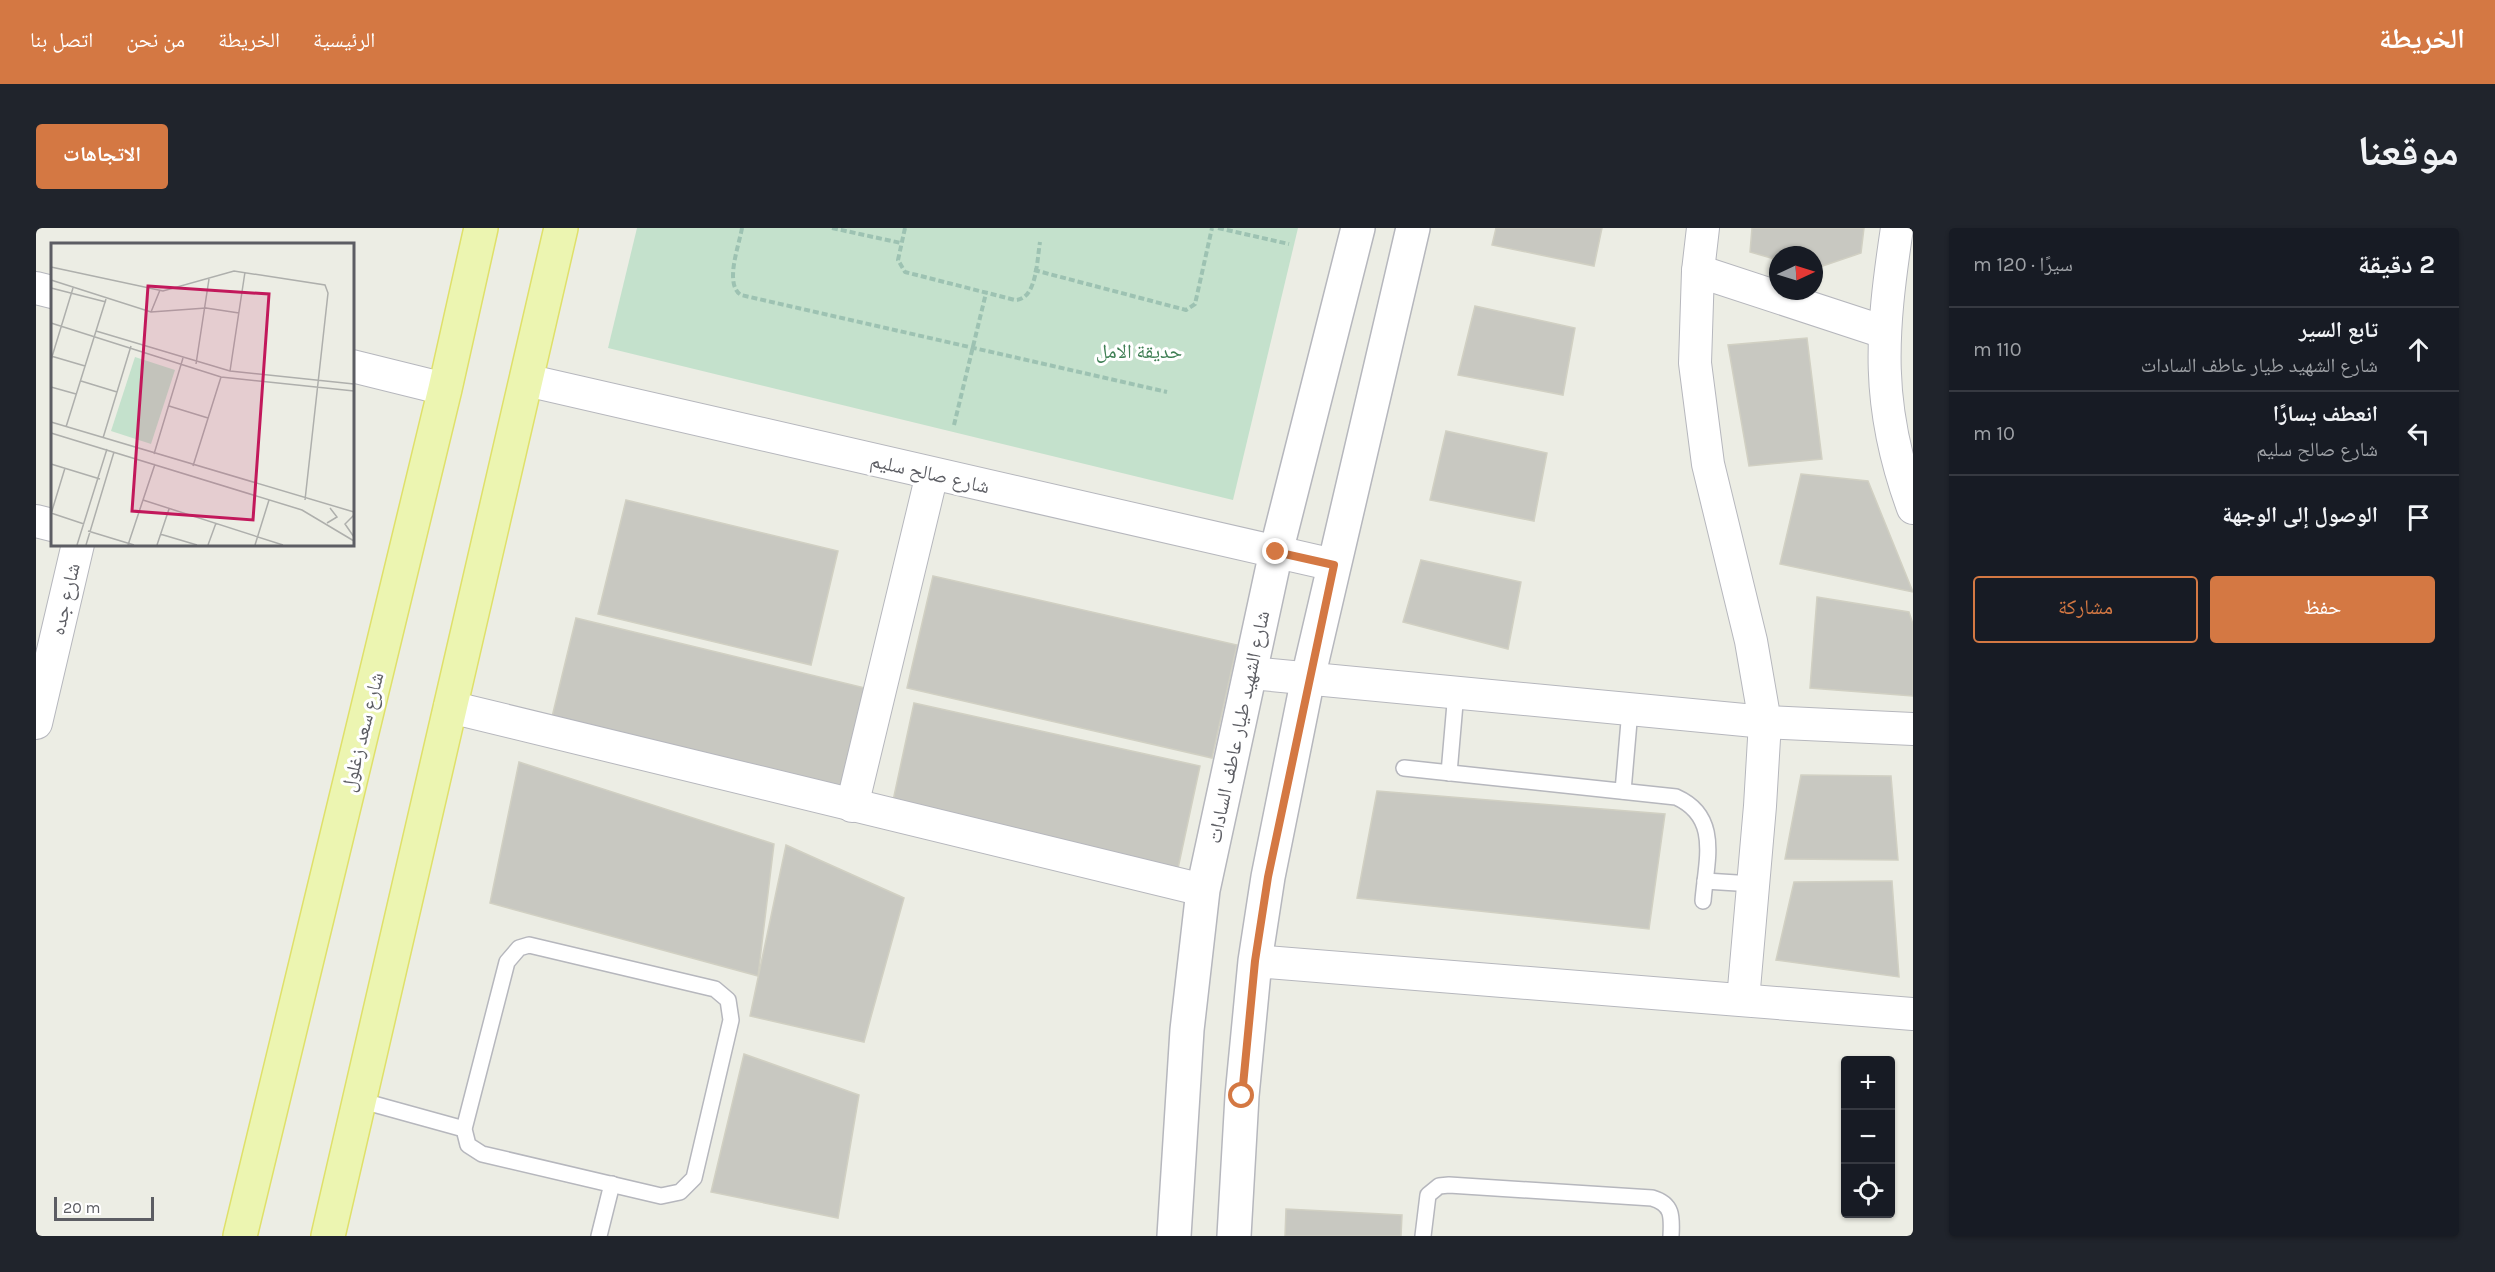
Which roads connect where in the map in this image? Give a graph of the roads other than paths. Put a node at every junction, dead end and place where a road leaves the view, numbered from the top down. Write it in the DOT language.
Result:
graph roads {
  1 [pos="481,228"];
  2 [pos="561,228"];
  3 [pos="1358,228"];
  4 [pos="1413,228"];
  5 [pos="1703,228"];
  6 [pos="1897,228"];
  7 [pos="1698,271"];
  8 [pos="36,288"];
  9 [pos="51,292"];
  10 [pos="1884,332"];
  11 [pos="354,366"];
  12 [pos="526,380"];
  13 [pos="445,389"];
  14 [pos="932,474"];
  15 [pos="1913,508"];
  16 [pos="36,521"];
  17 [pos="51,525"];
  18 [pos="78,546"];
  19 [pos="1276,552"];
  20 [pos="1334,565"];
  21 [pos="1251,673"];
  22 [pos="1308,678"];
  23 [pos="1456,692"];
  24 [pos="450,707"];
  25 [pos="1630,710"];
  26 [pos="1765,722"];
  27 [pos="36,723"];
  28 [pos="1913,729"];
  29 [pos="1404,768"];
  30 [pos="1449,773"];
  31 [pos="1623,791"];
  32 [pos="852,806"];
  33 [pos="1705,881"];
  34 [pos="1753,884"];
  35 [pos="1203,890"];
  36 [pos="1703,901"];
  37 [pos="1255,961"];
  38 [pos="1743,1000"];
  39 [pos="1913,1014"];
  40 [pos="359,1100"];
  41 [pos="464,1129"];
  42 [pos="612,1184"];
  43 [pos="240,1236"];
  44 [pos="327,1236"];
  45 [pos="599,1236"];
  46 [pos="1174,1236"];
  47 [pos="1234,1236"];
  48 [pos="1423,1236"];
  49 [pos="1671,1236"];
  1 -- 13 [label="main road, شارع سعد زغلول"];
  2 -- 12 [label="main road"];
  3 -- 19 [label="street, شارع الشهيد طيار عاطف السادات"];
  4 -- 20 [label="street"];
  5 -- 7 [label="street"];
  6 -- 10 [label="street"];
  7 -- 10 [label="street"];
  7 -- 26 [label="street"];
  8 -- 9 [label="street"];
  10 -- 15 [label="street"];
  11 -- 13 [label="street"];
  12 -- 14 [label="street, شارع صالح سليم"];
  12 -- 24 [label="main road"];
  13 -- 43 [label="main road, شارع سعد زغلول"];
  14 -- 19 [label="street, شارع صالح سليم"];
  14 -- 32 [label="street"];
  16 -- 17 [label="street"];
  18 -- 27 [label="street, شارع جده"];
  19 -- 20 [label="street, شارع صالح سليم"];
  19 -- 21 [label="street, شارع الشهيد طيار عاطف السادات"];
  20 -- 22 [label="street"];
  21 -- 22 [label="street"];
  21 -- 35 [label="street, شارع الشهيد طيار عاطف السادات"];
  22 -- 23 [label="street"];
  22 -- 37 [label="street"];
  23 -- 25 [label="street"];
  23 -- 30 [label="lane"];
  24 -- 32 [label="street"];
  24 -- 40 [label="main road"];
  25 -- 26 [label="street"];
  25 -- 31 [label="lane"];
  26 -- 28 [label="street"];
  26 -- 34 [label="street"];
  29 -- 30 [label="lane"];
  30 -- 31 [label="lane"];
  31 -- 33 [label="lane"];
  32 -- 35 [label="street"];
  33 -- 34 [label="lane"];
  33 -- 36 [label="lane"];
  34 -- 38 [label="street"];
  35 -- 46 [label="street, شارع الشهيد طيار عاطف السادات"];
  37 -- 38 [label="street"];
  37 -- 47 [label="street"];
  38 -- 39 [label="street"];
  40 -- 41 [label="lane"];
  40 -- 44 [label="main road"];
  41 -- 42 [label="lane"];
  41 -- 42 [label="lane"];
  42 -- 45 [label="lane"];
  48 -- 49 [label="lane"];
}
